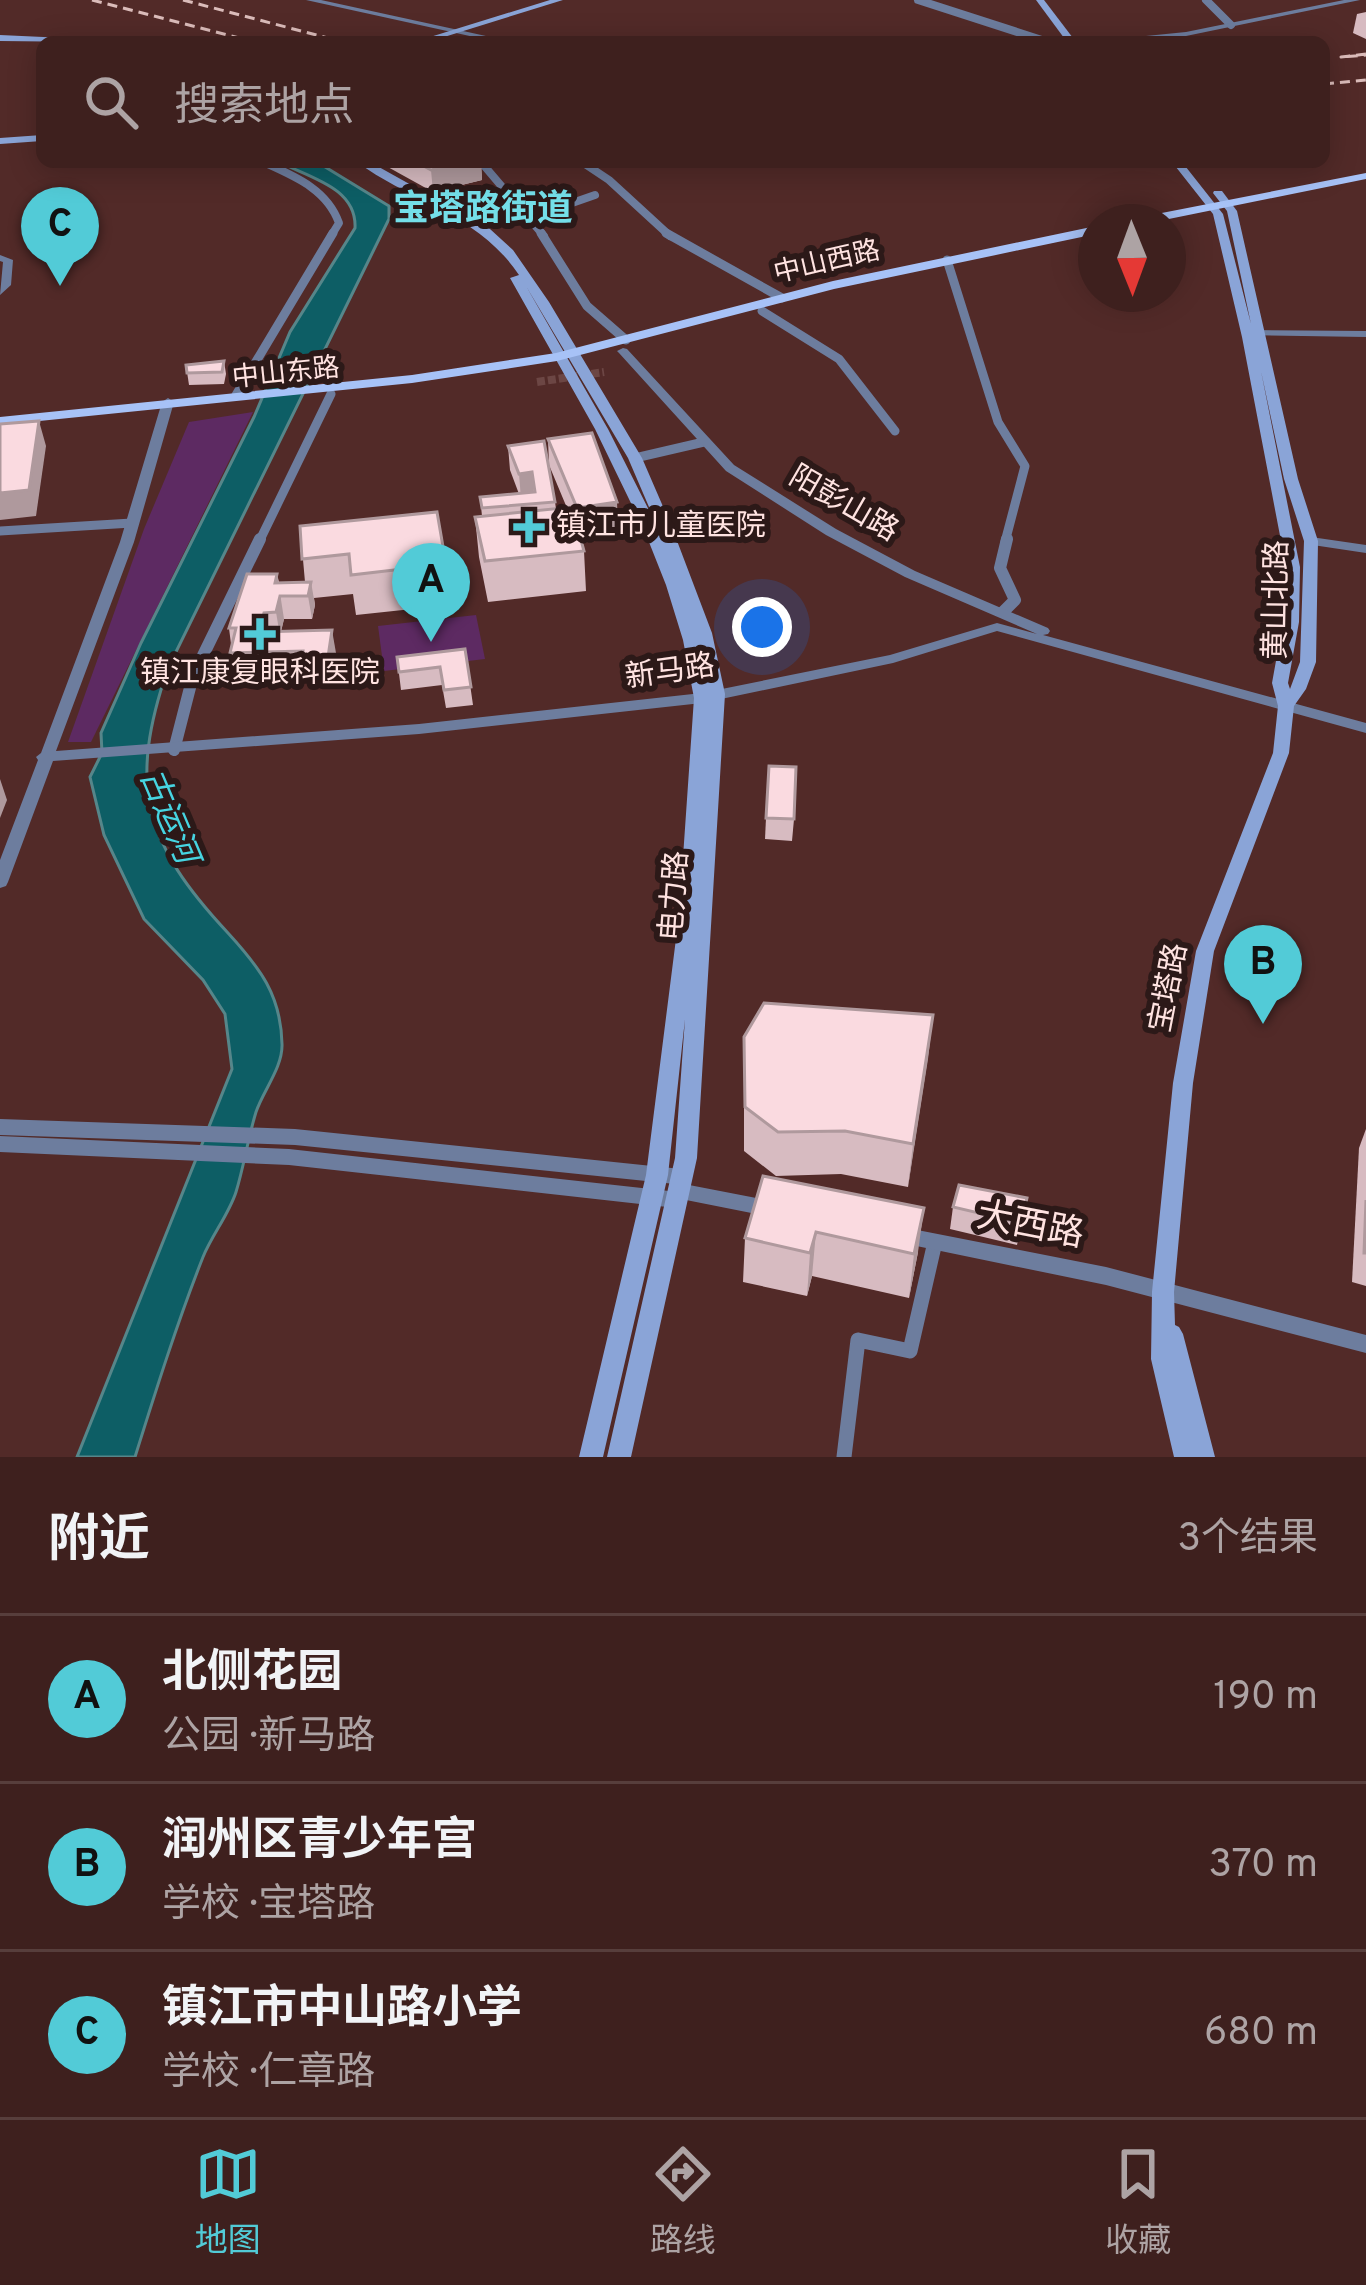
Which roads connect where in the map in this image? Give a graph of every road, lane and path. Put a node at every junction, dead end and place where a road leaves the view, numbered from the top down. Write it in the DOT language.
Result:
graph roads {
  1 [pos="310,0"];
  2 [pos="322,0"];
  3 [pos="559,0"];
  4 [pos="568,0"];
  5 [pos="918,0"];
  6 [pos="1037,0"];
  7 [pos="1206,0"];
  8 [pos="1356,0"];
  9 [pos="1366,2"];
  10 [pos="1231,25"];
  11 [pos="460,31"];
  12 [pos="441,36"];
  13 [pos="446,36"];
  14 [pos="482,36"];
  15 [pos="487,36"];
  16 [pos="1029,36"];
  17 [pos="1058,36"];
  18 [pos="1067,36"];
  19 [pos="1150,36"];
  20 [pos="1184,36"];
  21 [pos="0,39"];
  22 [pos="36,40"];
  23 [pos="36,42"];
  24 [pos="36,136"];
  25 [pos="0,139"];
  26 [pos="276,168"];
  27 [pos="363,168"];
  28 [pos="373,168"];
  29 [pos="486,168"];
  30 [pos="592,168"];
  31 [pos="1183,168"];
  32 [pos="1192,168"];
  33 [pos="1366,179"];
  34 [pos="595,195"];
  35 [pos="1223,209"];
  36 [pos="1186,215"];
  37 [pos="529,218"];
  38 [pos="1186,219"];
  39 [pos="1078,238"];
  40 [pos="0,258"];
  41 [pos="949,264"];
  42 [pos="0,292"];
  43 [pos="782,298"];
  44 [pos="763,311"];
  45 [pos="1254,335"];
  46 [pos="1366,336"];
  47 [pos="624,345"];
  48 [pos="567,359"];
  49 [pos="322,392"];
  50 [pos="236,395"];
  51 [pos="255,398"];
  52 [pos="168,406"];
  53 [pos="0,425"];
  54 [pos="895,431"];
  55 [pos="704,442"];
  56 [pos="635,458"];
  57 [pos="133,523"];
  58 [pos="0,531"];
  59 [pos="1311,541"];
  60 [pos="1366,549"];
  61 [pos="1003,612"];
  62 [pos="1077,647"];
  63 [pos="710,696"];
  64 [pos="1286,706"];
  65 [pos="1366,728"];
  66 [pos="173,750"];
  67 [pos="44,757"];
  68 [pos="0,882"];
  69 [pos="0,1127"];
  70 [pos="184,1141"];
  71 [pos="0,1144"];
  72 [pos="669,1188"];
  73 [pos="791,1213"];
  74 [pos="881,1231"];
  75 [pos="935,1242"];
  76 [pos="1163,1292"];
  77 [pos="1366,1343"];
  78 [pos="591,1457"];
  79 [pos="619,1457"];
  80 [pos="844,1457"];
  81 [pos="1186,1457"];
  82 [pos="1203,1457"];
  1 -- 11 [label="street"];
  2 -- 11 [label="street"];
  3 -- 11 [label="main road"];
  4 -- 11 [label="main road"];
  5 -- 16 [label="street"];
  6 -- 17 [label="main road"];
  6 -- 18 [label="main road"];
  7 -- 10 [label="street"];
  8 -- 10 [label="street"];
  9 -- 20 [label="street"];
  10 -- 19 [label="street"];
  11 -- 12 [label="main road"];
  11 -- 13 [label="main road"];
  11 -- 14 [label="street"];
  11 -- 15 [label="street"];
  21 -- 22 [label="main road"];
  21 -- 23 [label="main road"];
  24 -- 25 [label="main road"];
  26 -- 50 [label="street"];
  27 -- 48 [label="main road"];
  28 -- 48 [label="main road"];
  29 -- 37 [label="street"];
  30 -- 43 [label="street"];
  31 -- 35 [label="main road, 黄山北路"];
  32 -- 35 [label="main road"];
  33 -- 35 [label="main road"];
  34 -- 37 [label="street"];
  35 -- 36 [label="main road"];
  35 -- 38 [label="main road"];
  35 -- 45 [label="main road, 黄山北路"];
  37 -- 47 [label="street"];
  39 -- 41 [label="main road, 中山西路"];
  40 -- 42 [label="street"];
  41 -- 43 [label="main road, 中山西路"];
  41 -- 44 [label="main road, 中山西路"];
  41 -- 61 [label="street"];
  43 -- 47 [label="main road, 中山西路"];
  44 -- 47 [label="main road, 中山西路"];
  44 -- 54 [label="street"];
  45 -- 46 [label="street"];
  45 -- 59 [label="main road, 黄山北路"];
  45 -- 64 [label="main road, 黄山北路"];
  47 -- 48 [label="main road, 中山西路"];
  47 -- 55 [label="street, 阳彭山路"];
  48 -- 49 [label="main road, 中山东路"];
  48 -- 56 [label="main road, 电力路"];
  48 -- 63 [label="main road, 电力路"];
  49 -- 51 [label="main road, 中山东路"];
  49 -- 66 [label="street"];
  50 -- 51 [label="main road, 中山东路"];
  50 -- 52 [label="main road, 中山东路"];
  51 -- 52 [label="main road, 中山东路"];
  52 -- 53 [label="main road, 中山东路"];
  52 -- 57 [label="street"];
  55 -- 56 [label="street"];
  55 -- 61 [label="street, 阳彭山路"];
  56 -- 63 [label="main road, 电力路"];
  57 -- 58 [label="street"];
  57 -- 67 [label="street"];
  59 -- 60 [label="street"];
  59 -- 64 [label="main road, 黄山北路"];
  61 -- 62 [label="street, 阳彭山路"];
  62 -- 63 [label="street, 新马路"];
  62 -- 64 [label="street, 新马路"];
  63 -- 66 [label="street, 新马路"];
  63 -- 72 [label="main road, 电力路"];
  64 -- 65 [label="street, 新马路"];
  64 -- 76 [label="main road, 宝塔路"];
  66 -- 67 [label="street, 新马路"];
  67 -- 68 [label="street"];
  69 -- 70 [label="street"];
  70 -- 71 [label="street"];
  70 -- 72 [label="street"];
  72 -- 73 [label="street"];
  72 -- 78 [label="main road, 电力路"];
  72 -- 79 [label="main road, 电力路"];
  74 -- 75 [label="street, 大西路"];
  75 -- 76 [label="street, 大西路"];
  75 -- 80 [label="street"];
  76 -- 77 [label="street, 大西路"];
  76 -- 81 [label="main road, 宝塔路"];
  76 -- 82 [label="main road, 宝塔路"];
}
